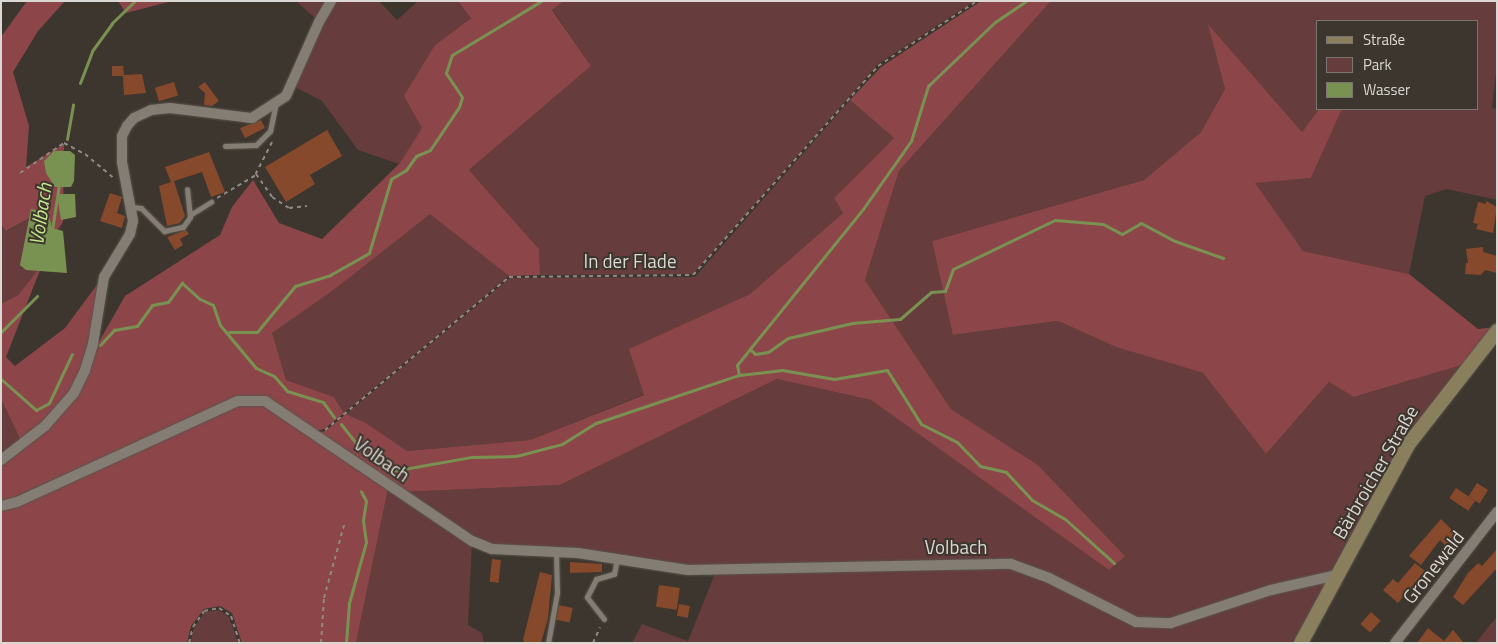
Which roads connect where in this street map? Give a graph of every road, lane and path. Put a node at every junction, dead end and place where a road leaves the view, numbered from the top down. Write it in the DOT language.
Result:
graph roads {
  1 [pos="332,1"];
  2 [pos="977,1"];
  3 [pos="277,102"];
  4 [pos="273,140"];
  5 [pos="225,146"];
  6 [pos="20,173"];
  7 [pos="256,174"];
  8 [pos="124,187"];
  9 [pos="187,189"];
  10 [pos="211,202"];
  11 [pos="307,206"];
  12 [pos="132,207"];
  13 [pos="190,214"];
  14 [pos="1497,331"];
  15 [pos="315,432"];
  16 [pos="1,460"];
  17 [pos="1,506"];
  18 [pos="1497,512"];
  19 [pos="345,522"];
  20 [pos="556,552"];
  21 [pos="617,559"];
  22 [pos="1337,575"];
  23 [pos="604,619"];
  24 [pos="188,643"];
  25 [pos="240,643"];
  26 [pos="321,643"];
  27 [pos="548,643"];
  28 [pos="593,643"];
  29 [pos="1301,643"];
  30 [pos="1395,643"];
  1 -- 3 [label="street"];
  2 -- 15 [label="path, In der Flade"];
  3 -- 5 [label="lane"];
  3 -- 8 [label="street"];
  4 -- 7 [label="path"];
  6 -- 8 [label="path"];
  7 -- 10 [label="path"];
  7 -- 11 [label="path"];
  8 -- 12 [label="street"];
  9 -- 13 [label="lane"];
  10 -- 13 [label="lane"];
  12 -- 13 [label="lane"];
  12 -- 16 [label="street"];
  14 -- 22 [label="main road, Bärbroicher Straße"];
  15 -- 17 [label="street, Volbach"];
  15 -- 20 [label="street, Volbach"];
  18 -- 30 [label="street, Gronewald"];
  19 -- 26 [label="path"];
  20 -- 21 [label="street, Volbach"];
  20 -- 27 [label="lane"];
  21 -- 22 [label="street, Volbach"];
  21 -- 23 [label="lane"];
  22 -- 29 [label="main road, Bärbroicher Straße"];
  23 -- 28 [label="path"];
  24 -- 25 [label="path"];
}
